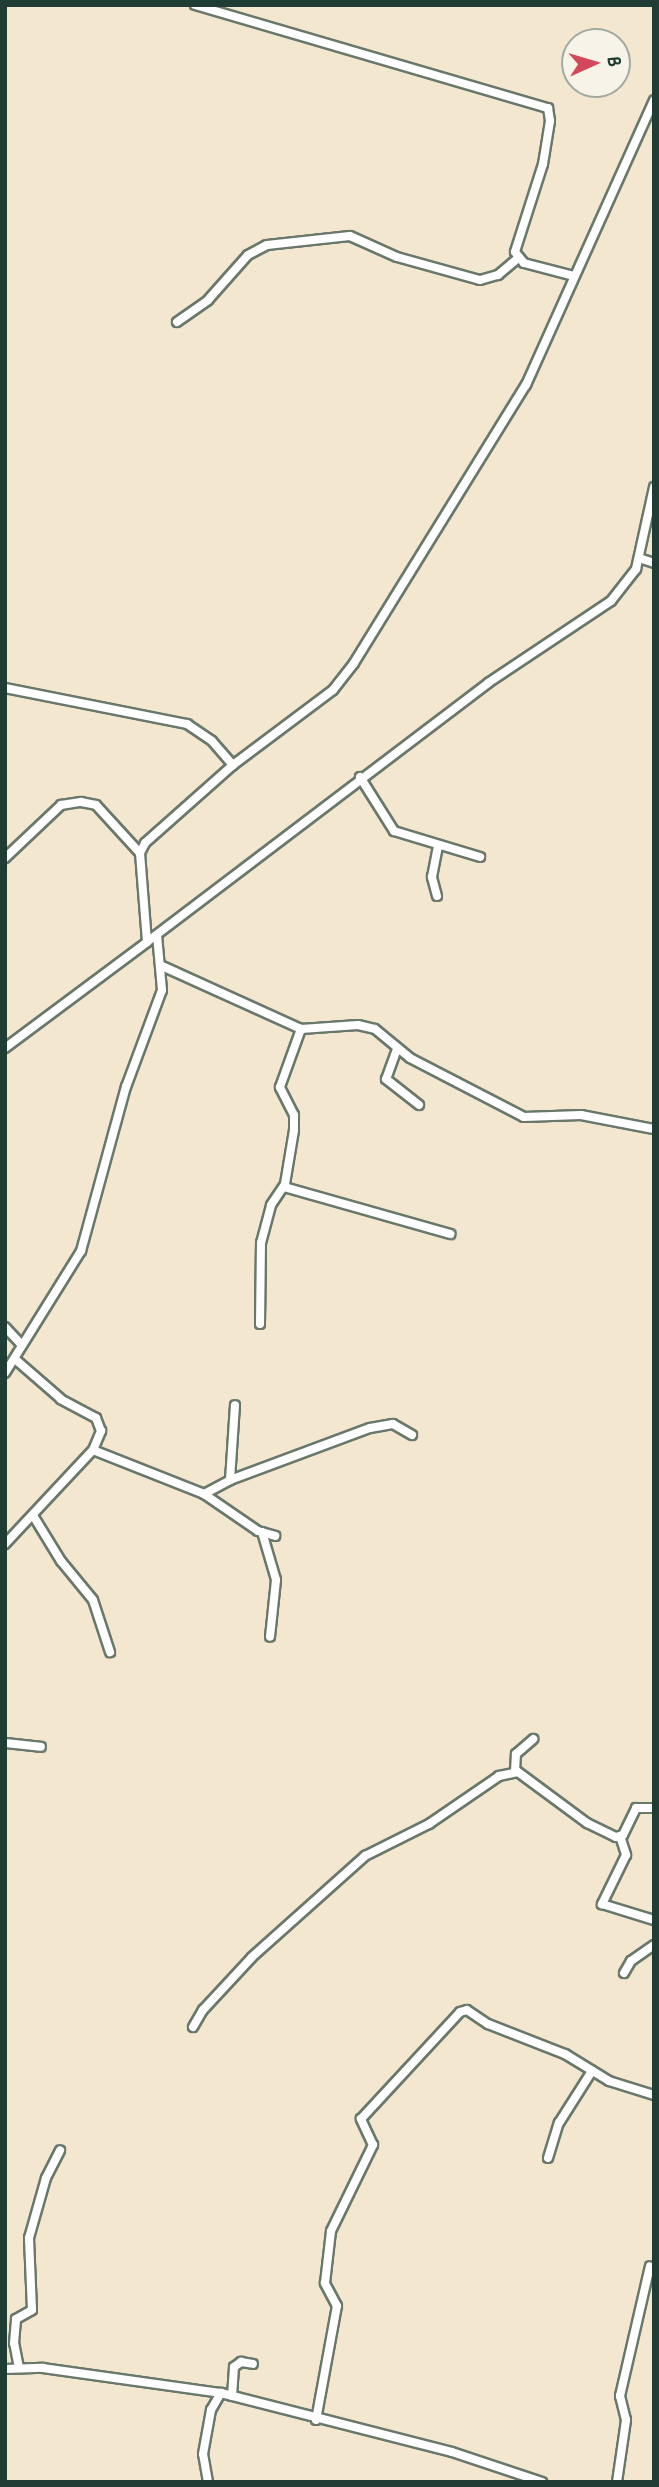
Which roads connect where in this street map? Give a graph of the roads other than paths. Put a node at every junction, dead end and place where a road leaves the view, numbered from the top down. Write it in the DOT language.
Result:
graph roads {
  1 [pos="195,5"];
  2 [pos="654,100"];
  3 [pos="517,259"];
  4 [pos="574,276"];
  5 [pos="177,322"];
  6 [pos="654,487"];
  7 [pos="639,558"];
  8 [pos="654,563"];
  9 [pos="5,688"];
  10 [pos="233,765"];
  11 [pos="360,777"];
  12 [pos="438,846"];
  13 [pos="140,853"];
  14 [pos="480,857"];
  15 [pos="5,858"];
  16 [pos="437,896"];
  17 [pos="157,935"];
  18 [pos="147,942"];
  19 [pos="162,966"];
  20 [pos="301,1029"];
  21 [pos="5,1048"];
  22 [pos="397,1049"];
  23 [pos="419,1105"];
  24 [pos="654,1129"];
  25 [pos="284,1187"];
  26 [pos="450,1234"];
  27 [pos="260,1324"];
  28 [pos="5,1327"];
  29 [pos="21,1345"];
  30 [pos="15,1359"];
  31 [pos="5,1373"];
  32 [pos="235,1405"];
  33 [pos="412,1435"];
  34 [pos="93,1450"];
  35 [pos="230,1480"];
  36 [pos="204,1494"];
  37 [pos="34,1517"];
  38 [pos="262,1532"];
  39 [pos="275,1536"];
  40 [pos="5,1544"];
  41 [pos="270,1637"];
  42 [pos="110,1652"];
  43 [pos="533,1739"];
  44 [pos="5,1743"];
  45 [pos="41,1747"];
  46 [pos="515,1772"];
  47 [pos="654,1808"];
  48 [pos="620,1836"];
  49 [pos="654,1920"];
  50 [pos="654,1945"];
  51 [pos="624,1972"];
  52 [pos="193,2027"];
  53 [pos="592,2071"];
  54 [pos="654,2095"];
  55 [pos="60,2150"];
  56 [pos="548,2158"];
  57 [pos="650,2266"];
  58 [pos="253,2364"];
  59 [pos="19,2368"];
  60 [pos="5,2369"];
  61 [pos="221,2393"];
  62 [pos="232,2396"];
  63 [pos="316,2420"];
  64 [pos="208,2482"];
  65 [pos="542,2482"];
  66 [pos="617,2482"];
  1 -- 3 [label="street"];
  2 -- 4 [label="street"];
  3 -- 4 [label="street"];
  3 -- 5 [label="street"];
  4 -- 10 [label="street"];
  6 -- 7 [label="street"];
  7 -- 8 [label="street"];
  7 -- 11 [label="street"];
  9 -- 10 [label="street"];
  10 -- 13 [label="street"];
  11 -- 12 [label="street"];
  11 -- 17 [label="street"];
  12 -- 14 [label="street"];
  12 -- 16 [label="street"];
  13 -- 15 [label="street"];
  13 -- 18 [label="street"];
  17 -- 18 [label="street"];
  17 -- 19 [label="street"];
  18 -- 21 [label="street"];
  19 -- 20 [label="street"];
  19 -- 29 [label="street"];
  20 -- 22 [label="street"];
  20 -- 25 [label="street"];
  22 -- 23 [label="street"];
  22 -- 24 [label="street"];
  25 -- 26 [label="street"];
  25 -- 27 [label="street"];
  28 -- 29 [label="street"];
  29 -- 30 [label="street"];
  30 -- 31 [label="street"];
  30 -- 34 [label="street"];
  32 -- 35 [label="street"];
  33 -- 35 [label="street"];
  34 -- 36 [label="street"];
  34 -- 37 [label="street"];
  35 -- 36 [label="street"];
  36 -- 38 [label="street"];
  37 -- 40 [label="street"];
  37 -- 42 [label="street"];
  38 -- 39 [label="street"];
  38 -- 41 [label="street"];
  43 -- 46 [label="street"];
  44 -- 45 [label="street"];
  46 -- 48 [label="street"];
  46 -- 52 [label="street"];
  47 -- 48 [label="street"];
  48 -- 49 [label="street"];
  50 -- 51 [label="street"];
  53 -- 54 [label="street"];
  53 -- 56 [label="street"];
  53 -- 63 [label="street"];
  55 -- 59 [label="street"];
  57 -- 66 [label="street"];
  58 -- 62 [label="street"];
  59 -- 60 [label="street"];
  59 -- 61 [label="street"];
  61 -- 62 [label="street"];
  61 -- 64 [label="street"];
  62 -- 63 [label="street"];
  63 -- 65 [label="street"];
}
